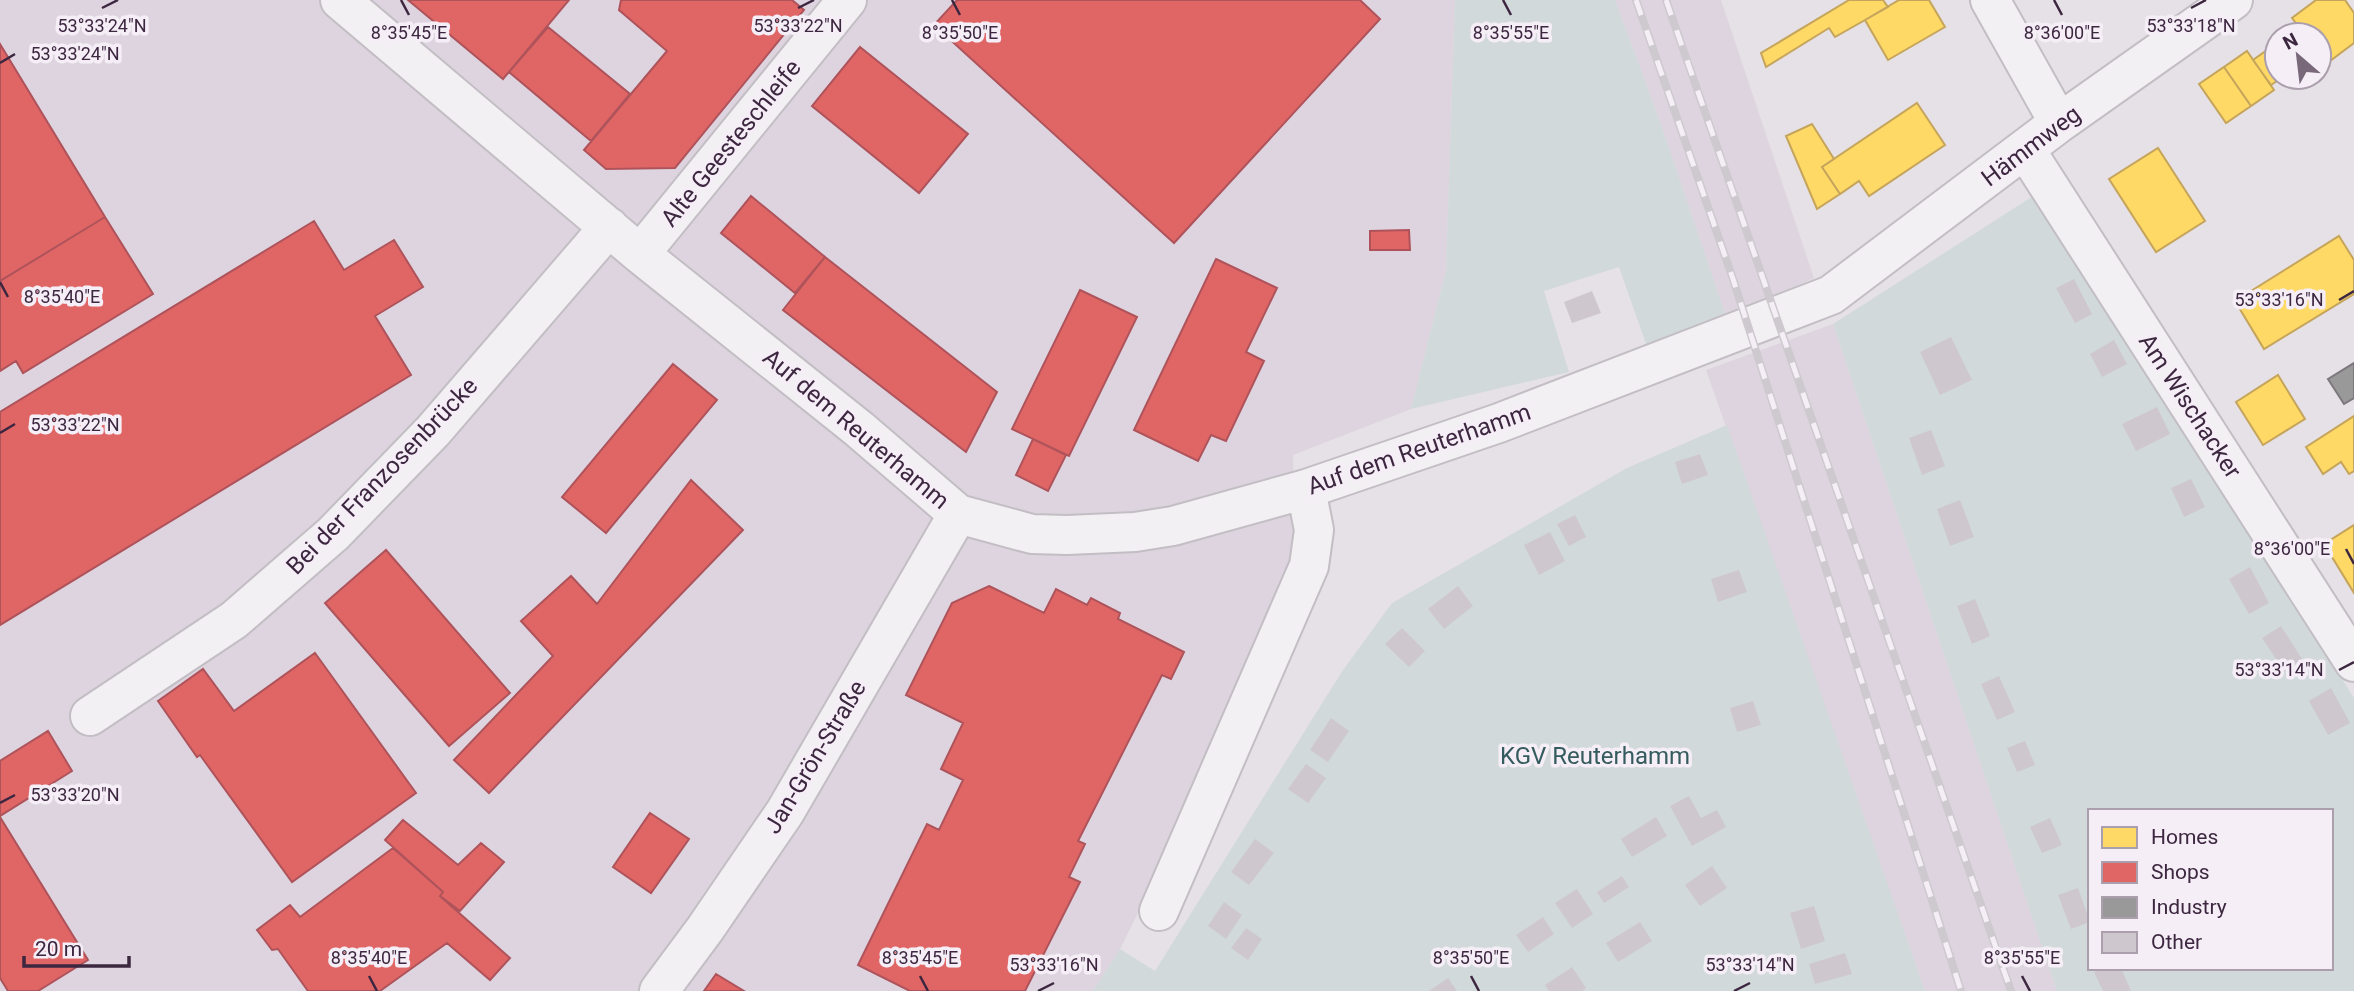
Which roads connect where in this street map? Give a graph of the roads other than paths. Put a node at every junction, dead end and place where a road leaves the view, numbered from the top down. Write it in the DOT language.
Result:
graph roads {
  1 [pos="340,0"];
  2 [pos="847,0"];
  3 [pos="1990,0"];
  4 [pos="2233,0"];
  5 [pos="2059,123"];
  6 [pos="2025,149"];
  7 [pos="609,227"];
  8 [pos="640,254"];
  9 [pos="1831,295"];
  10 [pos="1306,489"];
  11 [pos="958,514"];
  12 [pos="2354,662"];
  13 [pos="90,716"];
  14 [pos="1158,911"];
  15 [pos="659,991"];
  1 -- 7 [label="street, Auf dem Reuterhamm"];
  2 -- 8 [label="street, Alte Geesteschleife"];
  3 -- 5 [label="street"];
  4 -- 5 [label="street, Hämmweg"];
  5 -- 6 [label="street, Hämmweg"];
  6 -- 9 [label="street, Hämmweg"];
  6 -- 12 [label="street, Am Wischacker"];
  7 -- 8 [label="street, Auf dem Reuterhamm"];
  7 -- 13 [label="street, Bei der Franzosenbrücke"];
  8 -- 11 [label="street, Auf dem Reuterhamm"];
  9 -- 10 [label="street, Auf dem Reuterhamm"];
  10 -- 11 [label="street, Auf dem Reuterhamm"];
  10 -- 14 [label="street"];
  11 -- 15 [label="street, Jan-Grön-Straße"];
}
